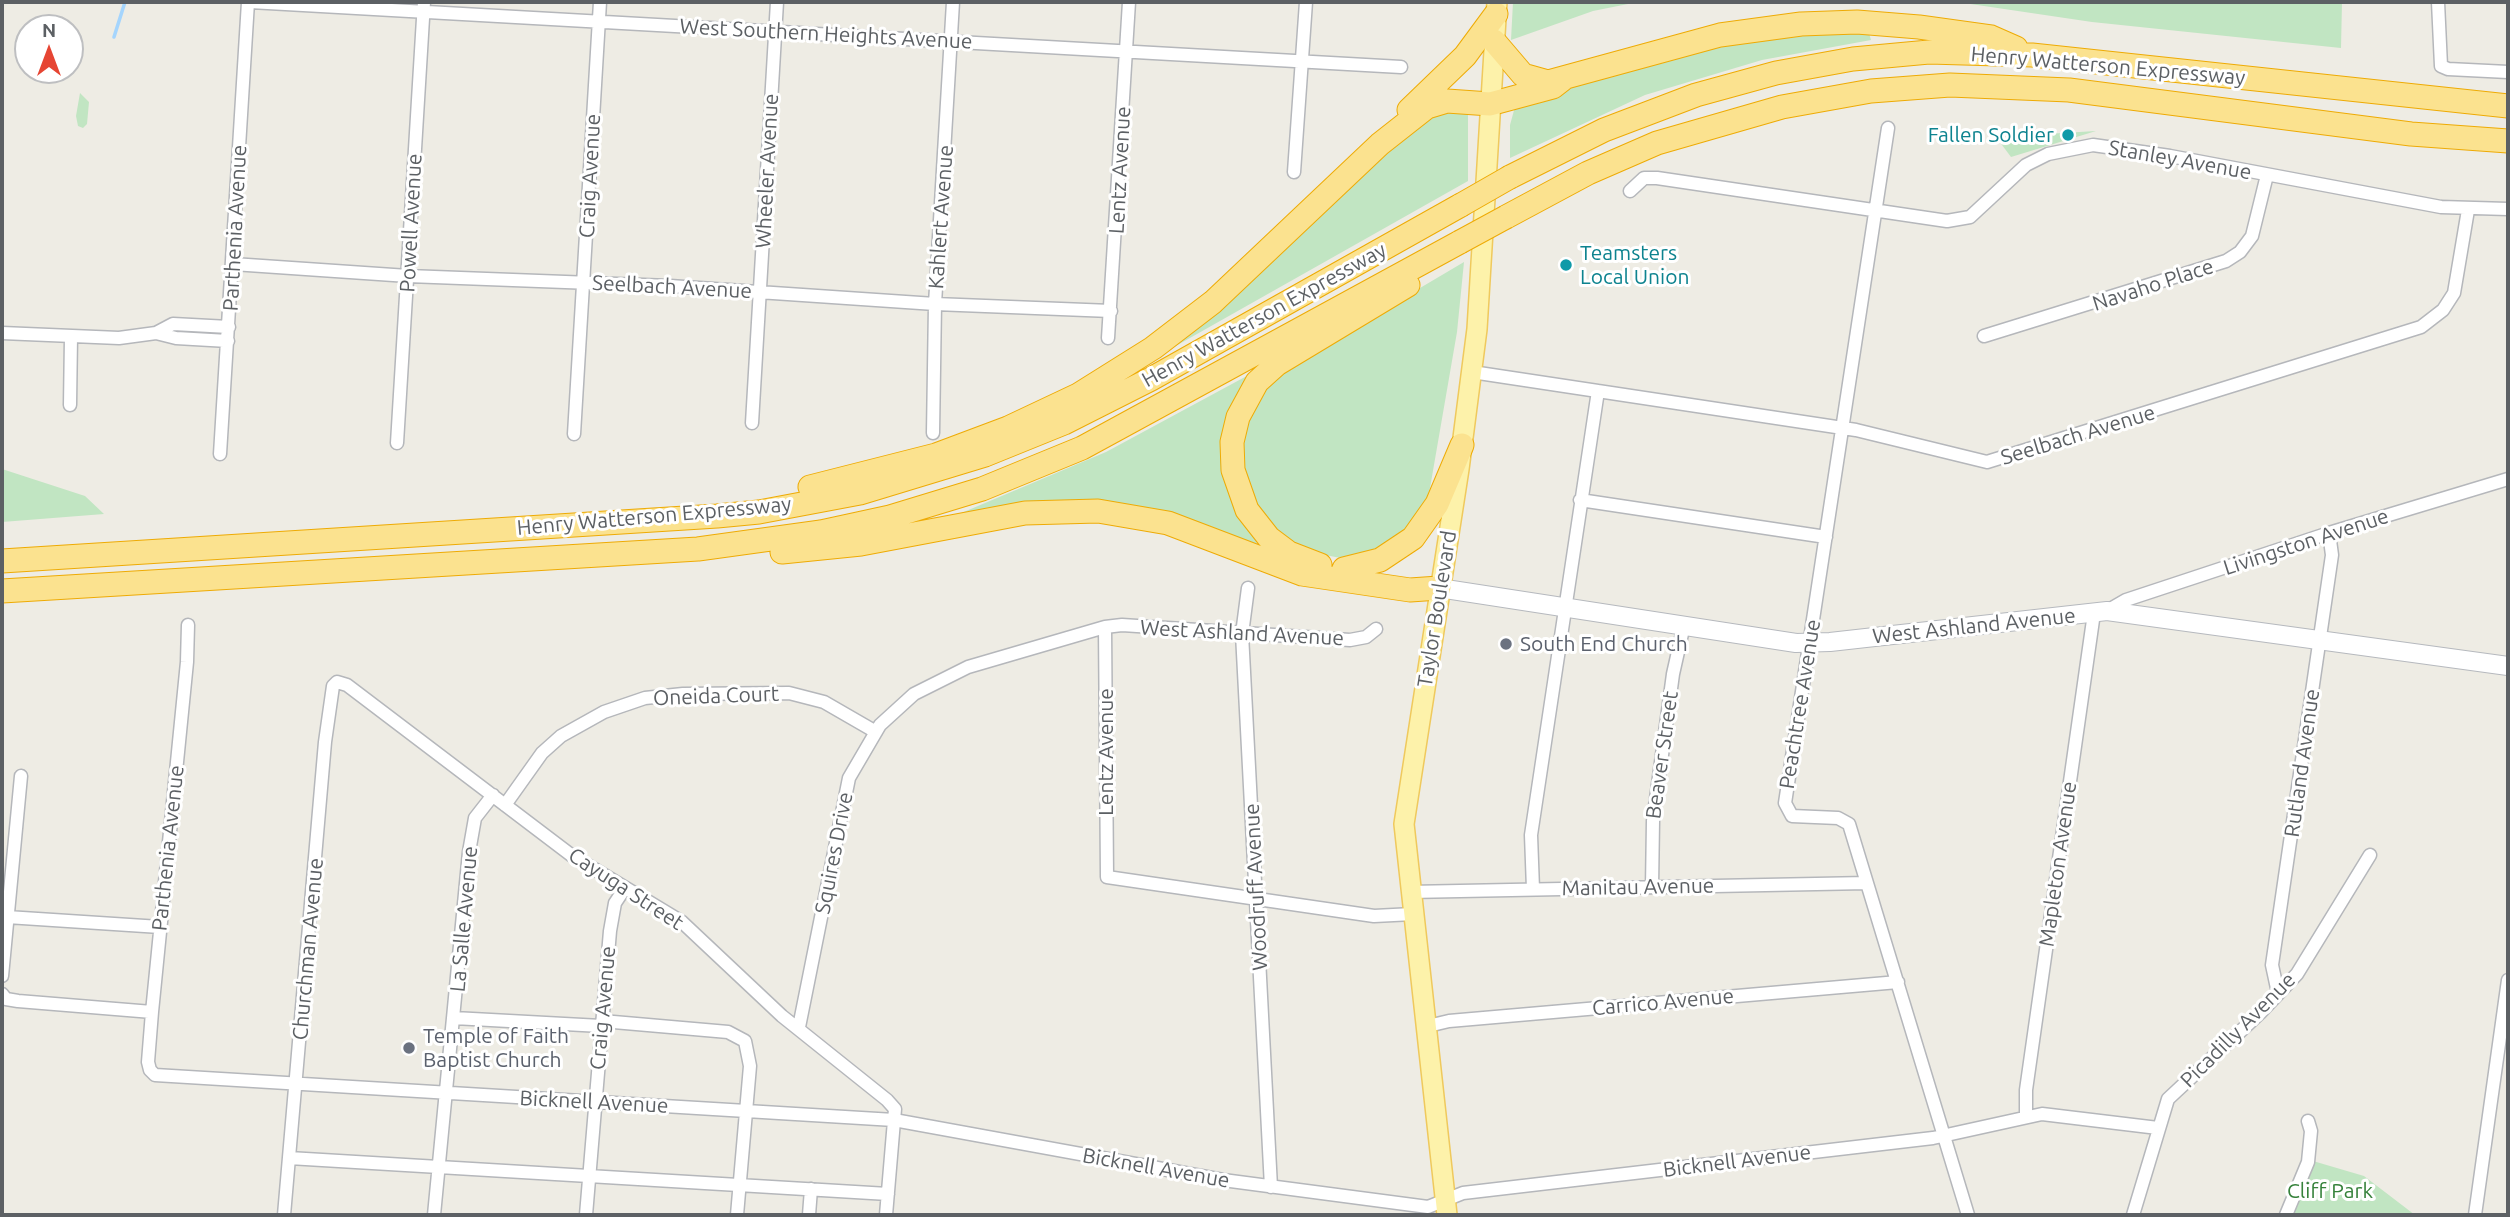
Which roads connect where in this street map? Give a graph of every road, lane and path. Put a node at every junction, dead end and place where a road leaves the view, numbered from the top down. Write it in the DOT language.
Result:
graph roads {
  1 [pos="249,2"];
  2 [pos="600,2"];
  3 [pos="777,2"];
  4 [pos="953,2"];
  5 [pos="1129,2"];
  6 [pos="1306,2"];
  7 [pos="2438,2"];
  8 [pos="424,7"];
  9 [pos="1496,8"];
  10 [pos="599,21"];
  11 [pos="775,32"];
  12 [pos="951,41"];
  13 [pos="1494,41"];
  14 [pos="1127,52"];
  15 [pos="2032,55"];
  16 [pos="1303,62"];
  17 [pos="1401,67"];
  18 [pos="2508,72"];
  19 [pos="1562,80"];
  20 [pos="1490,104"];
  21 [pos="2508,106"];
  22 [pos="1888,128"];
  23 [pos="2508,141"];
  24 [pos="1380,144"];
  25 [pos="1294,172"];
  26 [pos="2267,175"];
  27 [pos="1630,191"];
  28 [pos="2508,209"];
  29 [pos="2468,210"];
  30 [pos="1875,211"];
  31 [pos="1460,242"];
  32 [pos="233,264"];
  33 [pos="408,276"];
  34 [pos="584,282"];
  35 [pos="760,291"];
  36 [pos="935,304"];
  37 [pos="1111,311"];
  38 [pos="229,327"];
  39 [pos="2,333"];
  40 [pos="156,333"];
  41 [pos="1984,336"];
  42 [pos="71,337"];
  43 [pos="1108,338"];
  44 [pos="228,341"];
  45 [pos="1472,372"];
  46 [pos="1598,391"];
  47 [pos="70,405"];
  48 [pos="752,423"];
  49 [pos="1843,428"];
  50 [pos="933,432"];
  51 [pos="574,433"];
  52 [pos="397,443"];
  53 [pos="1462,445"];
  54 [pos="220,454"];
  55 [pos="2508,479"];
  56 [pos="1580,500"];
  57 [pos="668,518"];
  58 [pos="2329,533"];
  59 [pos="1826,537"];
  60 [pos="698,550"];
  61 [pos="2,561"];
  62 [pos="1345,569"];
  63 [pos="1248,588"];
  64 [pos="1439,588"];
  65 [pos="2,591"];
  66 [pos="1565,607"];
  67 [pos="2101,612"];
  68 [pos="188,625"];
  69 [pos="1684,625"];
  70 [pos="1105,627"];
  71 [pos="1376,629"];
  72 [pos="1242,634"];
  73 [pos="2319,640"];
  74 [pos="1810,643"];
  75 [pos="2508,666"];
  76 [pos="334,683"];
  77 [pos="876,732"];
  78 [pos="21,776"];
  79 [pos="492,796"];
  80 [pos="505,805"];
  81 [pos="2370,855"];
  82 [pos="1867,883"];
  83 [pos="1652,887"];
  84 [pos="625,888"];
  85 [pos="1533,889"];
  86 [pos="1409,892"];
  87 [pos="1257,899"];
  88 [pos="1413,914"];
  89 [pos="7,917"];
  90 [pos="160,927"];
  91 [pos="2,976"];
  92 [pos="2508,980"];
  93 [pos="1898,982"];
  94 [pos="2278,993"];
  95 [pos="2,994"];
  96 [pos="152,1012"];
  97 [pos="454,1018"];
  98 [pos="602,1024"];
  99 [pos="1428,1026"];
  100 [pos="799,1027"];
  101 [pos="150,1070"];
  102 [pos="295,1084"];
  103 [pos="446,1092"];
  104 [pos="596,1102"];
  105 [pos="747,1111"];
  106 [pos="2026,1116"];
  107 [pos="894,1120"];
  108 [pos="2308,1121"];
  109 [pos="2158,1128"];
  110 [pos="1944,1136"];
  111 [pos="289,1158"];
  112 [pos="437,1169"];
  113 [pos="590,1176"];
  114 [pos="740,1185"];
  115 [pos="1271,1186"];
  116 [pos="811,1189"];
  117 [pos="888,1194"];
  118 [pos="1446,1208"];
  119 [pos="284,1215"];
  120 [pos="434,1215"];
  121 [pos="586,1215"];
  122 [pos="737,1215"];
  123 [pos="809,1215"];
  124 [pos="886,1215"];
  125 [pos="1968,1215"];
  126 [pos="2133,1215"];
  127 [pos="2286,1215"];
  128 [pos="2475,1215"];
  1 -- 8 [label="street, West Southern Heights Avenue"];
  1 -- 32 [label="street, Parthenia Avenue"];
  2 -- 10 [label="street, Craig Avenue"];
  3 -- 11 [label="street, Wheeler Avenue"];
  4 -- 12 [label="street, Kahlert Avenue"];
  5 -- 14 [label="street, Lentz Avenue"];
  6 -- 16 [label="street"];
  7 -- 18 [label="street"];
  8 -- 10 [label="street, West Southern Heights Avenue"];
  8 -- 33 [label="street, Powell Avenue"];
  9 -- 13 [label="main road, Taylor Boulevard"];
  9 -- 24 [label="highway"];
  10 -- 11 [label="street, West Southern Heights Avenue"];
  10 -- 34 [label="street, Craig Avenue"];
  11 -- 12 [label="street, West Southern Heights Avenue"];
  11 -- 35 [label="street, Wheeler Avenue"];
  12 -- 14 [label="street, West Southern Heights Avenue"];
  12 -- 36 [label="street, Kahlert Avenue"];
  13 -- 19 [label="highway"];
  13 -- 20 [label="main road, Taylor Boulevard"];
  14 -- 16 [label="street, West Southern Heights Avenue"];
  14 -- 37 [label="street, Lentz Avenue"];
  15 -- 19 [label="highway"];
  15 -- 21 [label="highway, Henry Watterson Expressway"];
  15 -- 57 [label="highway, Henry Watterson Expressway, bridge"];
  16 -- 17 [label="street, West Southern Heights Avenue"];
  16 -- 25 [label="street"];
  19 -- 20 [label="highway"];
  20 -- 24 [label="highway"];
  20 -- 45 [label="main road, Taylor Boulevard"];
  22 -- 30 [label="street, Peachtree Avenue"];
  23 -- 31 [label="highway, Henry Watterson Expressway, bridge"];
  24 -- 57 [label="highway"];
  26 -- 29 [label="street, Stanley Avenue"];
  26 -- 30 [label="street, Stanley Avenue"];
  26 -- 41 [label="street, Navaho Place"];
  27 -- 30 [label="street, Stanley Avenue"];
  28 -- 29 [label="street, Stanley Avenue"];
  29 -- 49 [label="street, Seelbach Avenue"];
  30 -- 49 [label="street, Peachtree Avenue"];
  31 -- 60 [label="highway, Henry Watterson Expressway"];
  31 -- 62 [label="highway"];
  32 -- 33 [label="street, Seelbach Avenue"];
  32 -- 38 [label="street, Parthenia Avenue"];
  33 -- 34 [label="street, Seelbach Avenue"];
  33 -- 52 [label="street, Powell Avenue"];
  34 -- 35 [label="street, Seelbach Avenue"];
  34 -- 51 [label="street, Craig Avenue"];
  35 -- 36 [label="street, Seelbach Avenue"];
  35 -- 48 [label="street, Wheeler Avenue"];
  36 -- 37 [label="street, Seelbach Avenue"];
  36 -- 50 [label="street, Kahlert Avenue"];
  37 -- 43 [label="street, Lentz Avenue"];
  38 -- 40 [label="street"];
  38 -- 44 [label="street, Parthenia Avenue"];
  39 -- 42 [label="street"];
  40 -- 42 [label="street"];
  40 -- 44 [label="street"];
  42 -- 47 [label="street"];
  44 -- 54 [label="street, Parthenia Avenue"];
  45 -- 46 [label="street, Seelbach Avenue"];
  45 -- 53 [label="main road, Taylor Boulevard"];
  46 -- 49 [label="street, Seelbach Avenue"];
  46 -- 56 [label="street"];
  49 -- 59 [label="street, Peachtree Avenue"];
  53 -- 62 [label="highway"];
  53 -- 64 [label="main road, Taylor Boulevard"];
  55 -- 58 [label="street, Livingston Avenue"];
  56 -- 59 [label="street"];
  56 -- 66 [label="street"];
  57 -- 61 [label="highway, Henry Watterson Expressway"];
  58 -- 67 [label="street, Livingston Avenue"];
  58 -- 73 [label="street, Rutland Avenue"];
  59 -- 74 [label="street, Peachtree Avenue"];
  60 -- 64 [label="highway"];
  60 -- 65 [label="highway, Henry Watterson Expressway"];
  62 -- 64 [label="highway"];
  63 -- 72 [label="street, Woodruff Avenue"];
  64 -- 66 [label="street, West Ashland Avenue"];
  64 -- 86 [label="main road, Taylor Boulevard"];
  66 -- 69 [label="street, West Ashland Avenue"];
  66 -- 85 [label="street"];
  67 -- 73 [label="street, West Ashland Avenue"];
  67 -- 74 [label="street, West Ashland Avenue"];
  67 -- 106 [label="street, Mapleton Avenue"];
  68 -- 90 [label="street, Parthenia Avenue"];
  69 -- 74 [label="street, West Ashland Avenue"];
  69 -- 83 [label="street, Beaver Street"];
  70 -- 72 [label="street, West Ashland Avenue"];
  70 -- 77 [label="street, Squires Drive"];
  70 -- 87 [label="street, Lentz Avenue"];
  71 -- 72 [label="street, West Ashland Avenue"];
  72 -- 87 [label="street, Woodruff Avenue"];
  73 -- 75 [label="street, West Ashland Avenue"];
  73 -- 94 [label="street, Rutland Avenue"];
  74 -- 82 [label="street, Peachtree Avenue"];
  76 -- 79 [label="street, Cayuga Street"];
  76 -- 102 [label="street, Churchman Avenue"];
  77 -- 80 [label="street, Oneida Court"];
  77 -- 100 [label="street, Squires Drive"];
  78 -- 89 [label="street"];
  79 -- 80 [label="street, Cayuga Street"];
  79 -- 97 [label="street, La Salle Avenue"];
  80 -- 84 [label="street, Cayuga Street"];
  81 -- 94 [label="street, Picadilly Avenue"];
  82 -- 83 [label="street, Manitau Avenue"];
  82 -- 93 [label="street, Peachtree Avenue"];
  83 -- 85 [label="street, Manitau Avenue"];
  84 -- 98 [label="street, Craig Avenue"];
  84 -- 100 [label="street, Cayuga Street"];
  85 -- 86 [label="street, Manitau Avenue"];
  86 -- 88 [label="main road, Taylor Boulevard"];
  87 -- 88 [label="street"];
  87 -- 115 [label="street, Woodruff Avenue"];
  88 -- 99 [label="main road, Taylor Boulevard"];
  89 -- 90 [label="street"];
  89 -- 91 [label="street"];
  90 -- 96 [label="street, Parthenia Avenue"];
  92 -- 128 [label="street"];
  93 -- 99 [label="street, Carrico Avenue"];
  93 -- 110 [label="street, Peachtree Avenue"];
  94 -- 109 [label="street, Picadilly Avenue"];
  95 -- 96 [label="street"];
  96 -- 101 [label="street, Parthenia Avenue"];
  97 -- 98 [label="street"];
  97 -- 103 [label="street, La Salle Avenue"];
  98 -- 104 [label="street, Craig Avenue"];
  98 -- 105 [label="street"];
  99 -- 118 [label="main road, Taylor Boulevard"];
  100 -- 107 [label="street, Cayuga Street"];
  101 -- 102 [label="street, Bicknell Avenue"];
  102 -- 103 [label="street, Bicknell Avenue"];
  102 -- 111 [label="street, Churchman Avenue"];
  103 -- 104 [label="street, Bicknell Avenue"];
  103 -- 112 [label="street, La Salle Avenue"];
  104 -- 105 [label="street, Bicknell Avenue"];
  104 -- 113 [label="street, Craig Avenue"];
  105 -- 107 [label="street, Bicknell Avenue"];
  105 -- 114 [label="street"];
  106 -- 109 [label="street, Bicknell Avenue"];
  106 -- 110 [label="street, Bicknell Avenue"];
  107 -- 115 [label="street, Bicknell Avenue"];
  107 -- 117 [label="street"];
  108 -- 127 [label="street"];
  109 -- 126 [label="street, Picadilly Avenue"];
  110 -- 118 [label="street, Bicknell Avenue"];
  110 -- 125 [label="street, Peachtree Avenue"];
  111 -- 112 [label="street"];
  111 -- 119 [label="street, Churchman Avenue"];
  112 -- 113 [label="street"];
  112 -- 120 [label="street, La Salle Avenue"];
  113 -- 114 [label="street"];
  113 -- 121 [label="street, Craig Avenue"];
  114 -- 116 [label="street"];
  114 -- 122 [label="street"];
  115 -- 118 [label="street, Bicknell Avenue"];
  116 -- 117 [label="street"];
  116 -- 123 [label="street"];
  117 -- 124 [label="street"];
}
